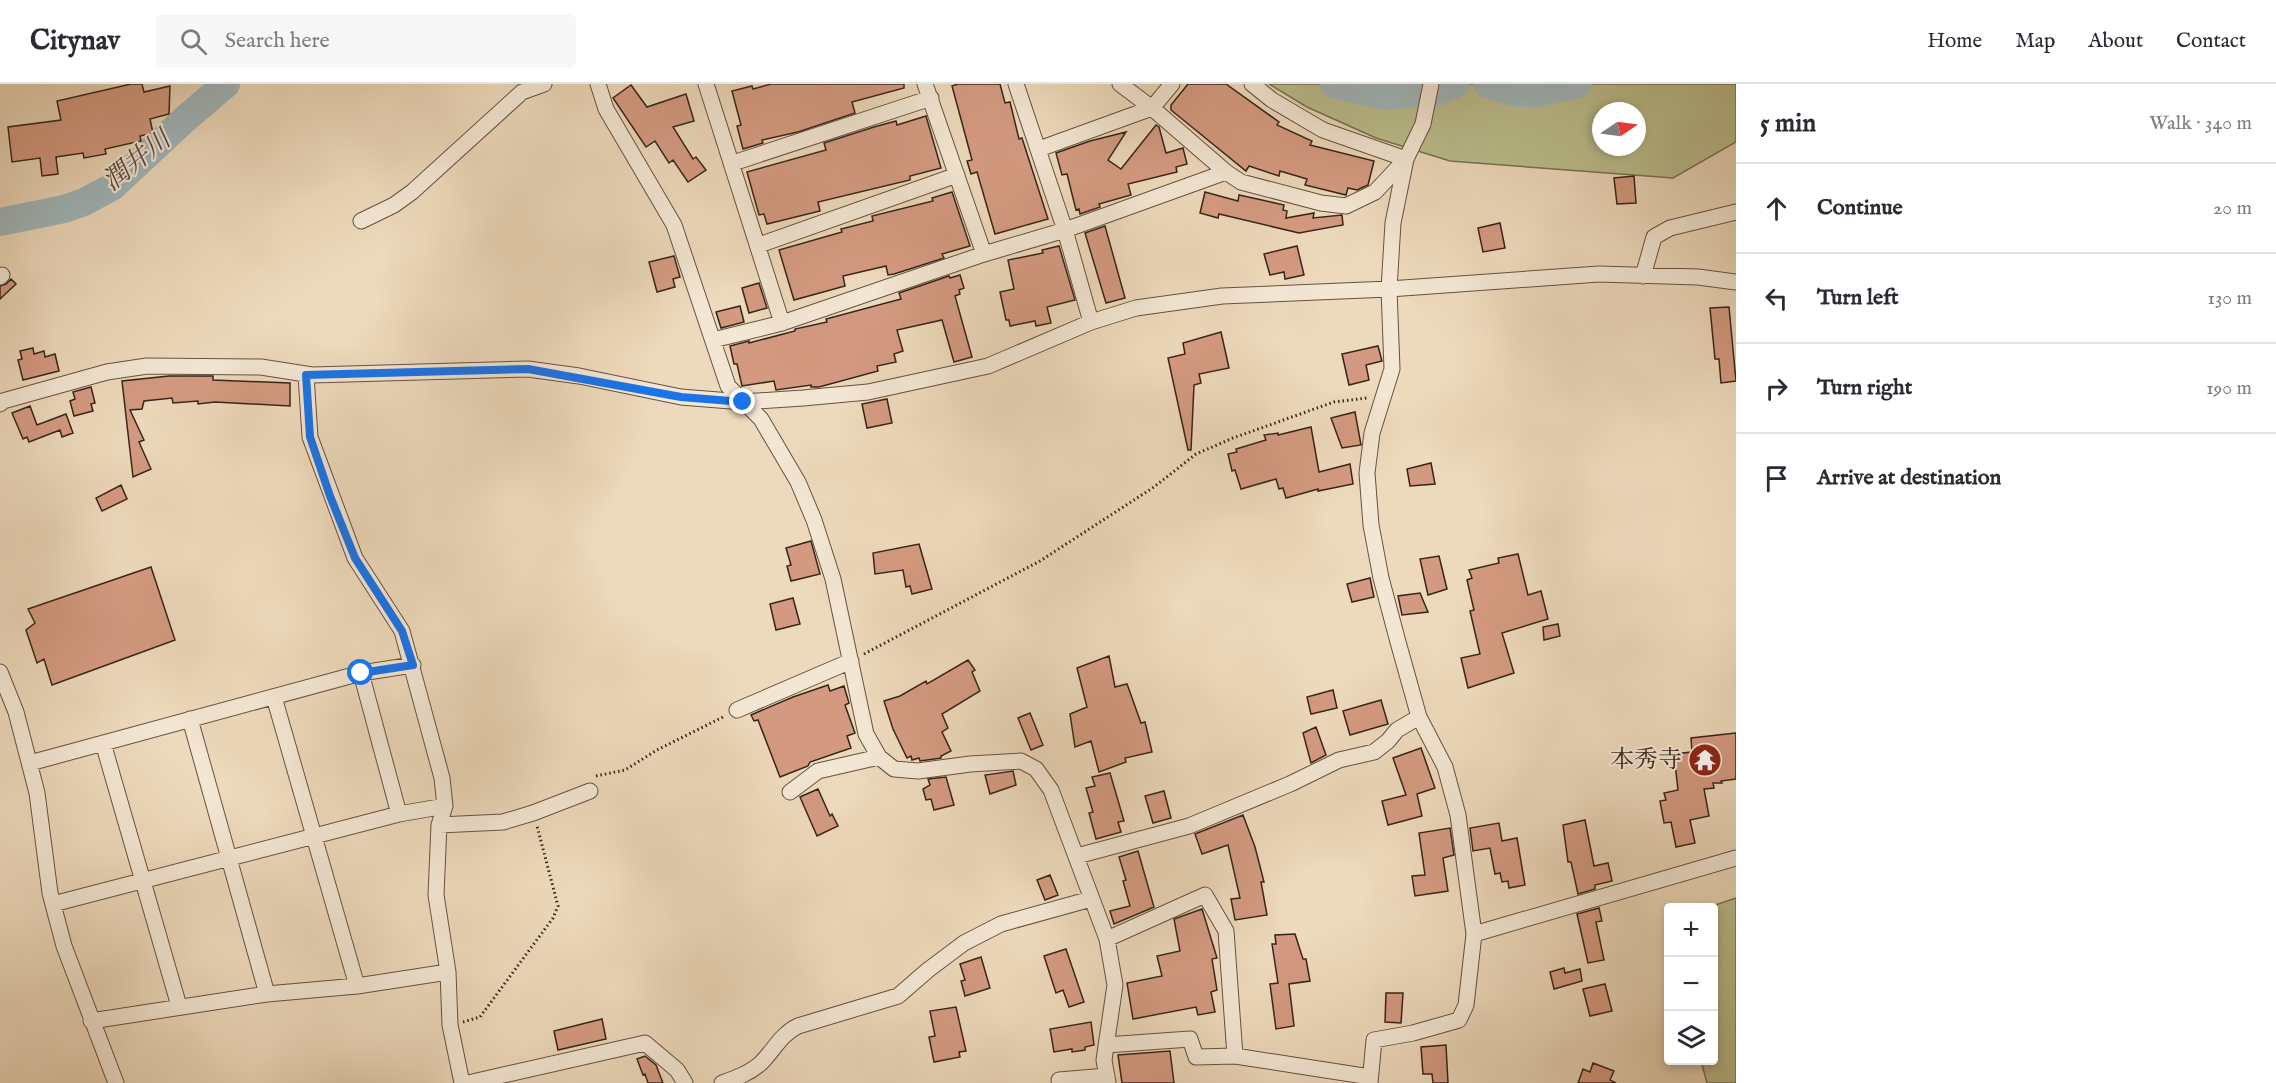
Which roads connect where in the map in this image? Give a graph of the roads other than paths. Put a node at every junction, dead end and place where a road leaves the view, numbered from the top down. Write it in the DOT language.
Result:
graph roads {
  1 [pos="544,84"];
  2 [pos="598,84"];
  3 [pos="706,84"];
  4 [pos="1016,84"];
  5 [pos="1120,84"];
  6 [pos="1172,84"];
  7 [pos="1252,84"];
  8 [pos="1431,84"];
  9 [pos="928,91"];
  10 [pos="1152,108"];
  11 [pos="1039,149"];
  12 [pos="1406,159"];
  13 [pos="733,163"];
  14 [pos="1226,172"];
  15 [pos="957,175"];
  16 [pos="1736,212"];
  17 [pos="361,221"];
  18 [pos="1065,230"];
  19 [pos="759,245"];
  20 [pos="984,254"];
  21 [pos="1642,276"];
  22 [pos="1736,282"];
  23 [pos="1389,289"];
  24 [pos="1091,322"];
  25 [pos="782,323"];
  26 [pos="713,340"];
  27 [pos="306,375"];
  28 [pos="1,402"];
  29 [pos="743,402"];
  30 [pos="851,661"];
  31 [pos="413,665"];
  32 [pos="0,672"];
  33 [pos="361,673"];
  34 [pos="274,697"];
  35 [pos="737,710"];
  36 [pos="1419,717"];
  37 [pos="190,719"];
  38 [pos="103,743"];
  39 [pos="879,757"];
  40 [pos="30,763"];
  41 [pos="590,791"];
  42 [pos="790,792"];
  43 [pos="445,806"];
  44 [pos="399,814"];
  45 [pos="439,825"];
  46 [pos="313,836"];
  47 [pos="1077,856"];
  48 [pos="229,858"];
  49 [pos="1736,858"];
  50 [pos="143,880"];
  51 [pos="1091,899"];
  52 [pos="53,904"];
  53 [pos="1474,934"];
  54 [pos="1107,939"];
  55 [pos="448,972"];
  56 [pos="357,986"];
  57 [pos="267,994"];
  58 [pos="180,1006"];
  59 [pos="92,1021"];
  60 [pos="1106,1045"];
  61 [pos="1235,1056"];
  62 [pos="1107,1079"];
  63 [pos="1059,1080"];
  64 [pos="1370,1080"];
  65 [pos="116,1083"];
  66 [pos="462,1083"];
  67 [pos="468,1083"];
  68 [pos="685,1083"];
  69 [pos="722,1083"];
  1 -- 17 [label="street"];
  2 -- 26 [label="street"];
  3 -- 13 [label="street"];
  4 -- 11 [label="street"];
  5 -- 10 [label="street"];
  6 -- 10 [label="street"];
  7 -- 12 [label="street"];
  8 -- 12 [label="street"];
  9 -- 13 [label="street"];
  9 -- 15 [label="street"];
  10 -- 11 [label="street"];
  10 -- 14 [label="street"];
  11 -- 18 [label="street"];
  12 -- 14 [label="street"];
  12 -- 23 [label="street"];
  13 -- 19 [label="street"];
  14 -- 18 [label="street"];
  15 -- 19 [label="street"];
  15 -- 20 [label="street"];
  16 -- 21 [label="street"];
  18 -- 20 [label="street"];
  18 -- 24 [label="street"];
  19 -- 25 [label="street"];
  20 -- 25 [label="street"];
  21 -- 22 [label="street"];
  21 -- 23 [label="street"];
  23 -- 24 [label="street"];
  23 -- 36 [label="street"];
  24 -- 29 [label="street"];
  25 -- 26 [label="street"];
  26 -- 29 [label="street"];
  27 -- 28 [label="street"];
  27 -- 29 [label="street"];
  27 -- 31 [label="street"];
  29 -- 30 [label="street"];
  30 -- 35 [label="street"];
  30 -- 39 [label="street"];
  31 -- 33 [label="street"];
  31 -- 43 [label="street"];
  32 -- 40 [label="street"];
  33 -- 34 [label="street"];
  33 -- 44 [label="street"];
  34 -- 37 [label="street"];
  34 -- 46 [label="street"];
  36 -- 47 [label="street"];
  36 -- 53 [label="street"];
  37 -- 38 [label="street"];
  37 -- 48 [label="street"];
  38 -- 40 [label="street"];
  38 -- 50 [label="street"];
  39 -- 42 [label="street"];
  39 -- 47 [label="street"];
  40 -- 52 [label="street"];
  41 -- 45 [label="street"];
  43 -- 44 [label="street"];
  43 -- 45 [label="street"];
  44 -- 46 [label="street"];
  45 -- 55 [label="street"];
  46 -- 48 [label="street"];
  46 -- 56 [label="street"];
  47 -- 51 [label="street"];
  48 -- 50 [label="street"];
  48 -- 57 [label="street"];
  49 -- 53 [label="street"];
  50 -- 52 [label="street"];
  50 -- 58 [label="street"];
  51 -- 54 [label="street"];
  51 -- 69 [label="street"];
  52 -- 59 [label="street"];
  53 -- 64 [label="street"];
  54 -- 60 [label="street"];
  54 -- 61 [label="street"];
  55 -- 56 [label="street"];
  55 -- 66 [label="street"];
  56 -- 57 [label="street"];
  57 -- 58 [label="street"];
  58 -- 59 [label="street"];
  59 -- 65 [label="street"];
  60 -- 61 [label="street"];
  60 -- 62 [label="street"];
  61 -- 64 [label="street"];
  62 -- 63 [label="street"];
  67 -- 68 [label="street"];
}
